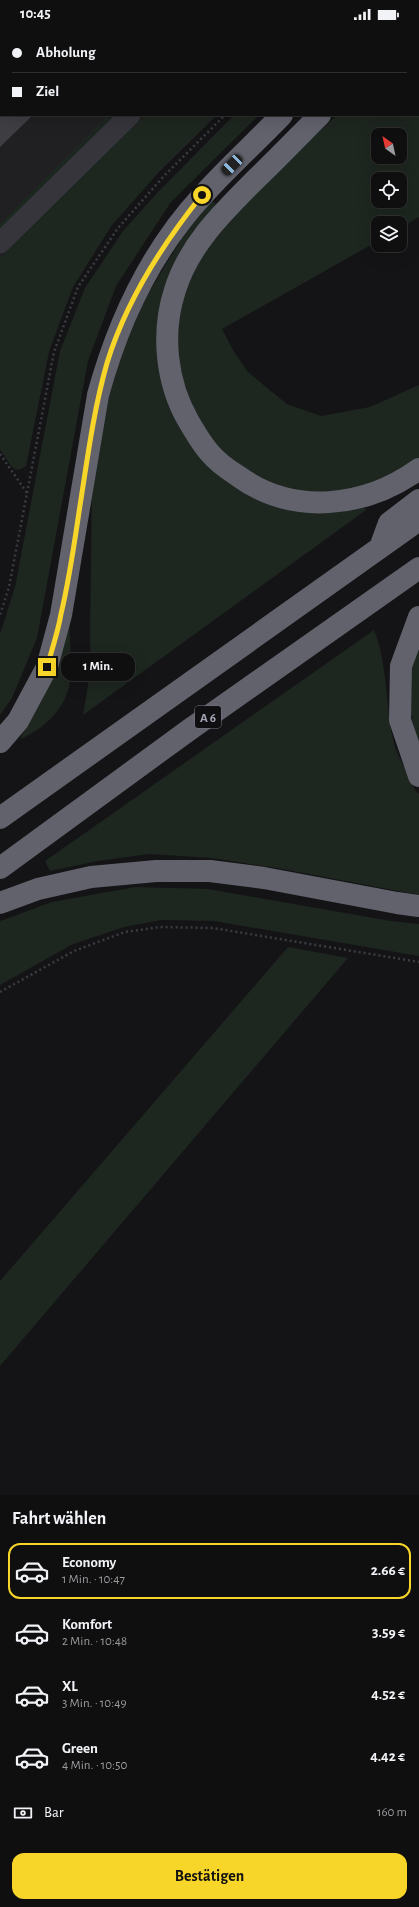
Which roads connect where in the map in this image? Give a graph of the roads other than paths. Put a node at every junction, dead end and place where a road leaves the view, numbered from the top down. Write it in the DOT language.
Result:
graph roads {
  1 [pos="129,116"];
  2 [pos="281,116"];
  3 [pos="319,116"];
  4 [pos="0,243"];
  5 [pos="419,469"];
  6 [pos="419,500"];
  7 [pos="419,520"];
  8 [pos="379,548"];
  9 [pos="419,568"];
  10 [pos="419,617"];
  11 [pos="0,742"];
  12 [pos="419,776"];
  13 [pos="0,818"];
  14 [pos="0,868"];
  15 [pos="0,903"];
  16 [pos="419,906"];
  1 -- 4 [label="lane"];
  2 -- 11 [label="highway"];
  3 -- 5 [label="highway"];
  6 -- 8 [label="highway"];
  7 -- 8 [label="highway"];
  8 -- 13 [label="highway"];
  9 -- 14 [label="highway, A 6"];
  10 -- 12 [label="highway"];
  15 -- 16 [label="highway"];
}
